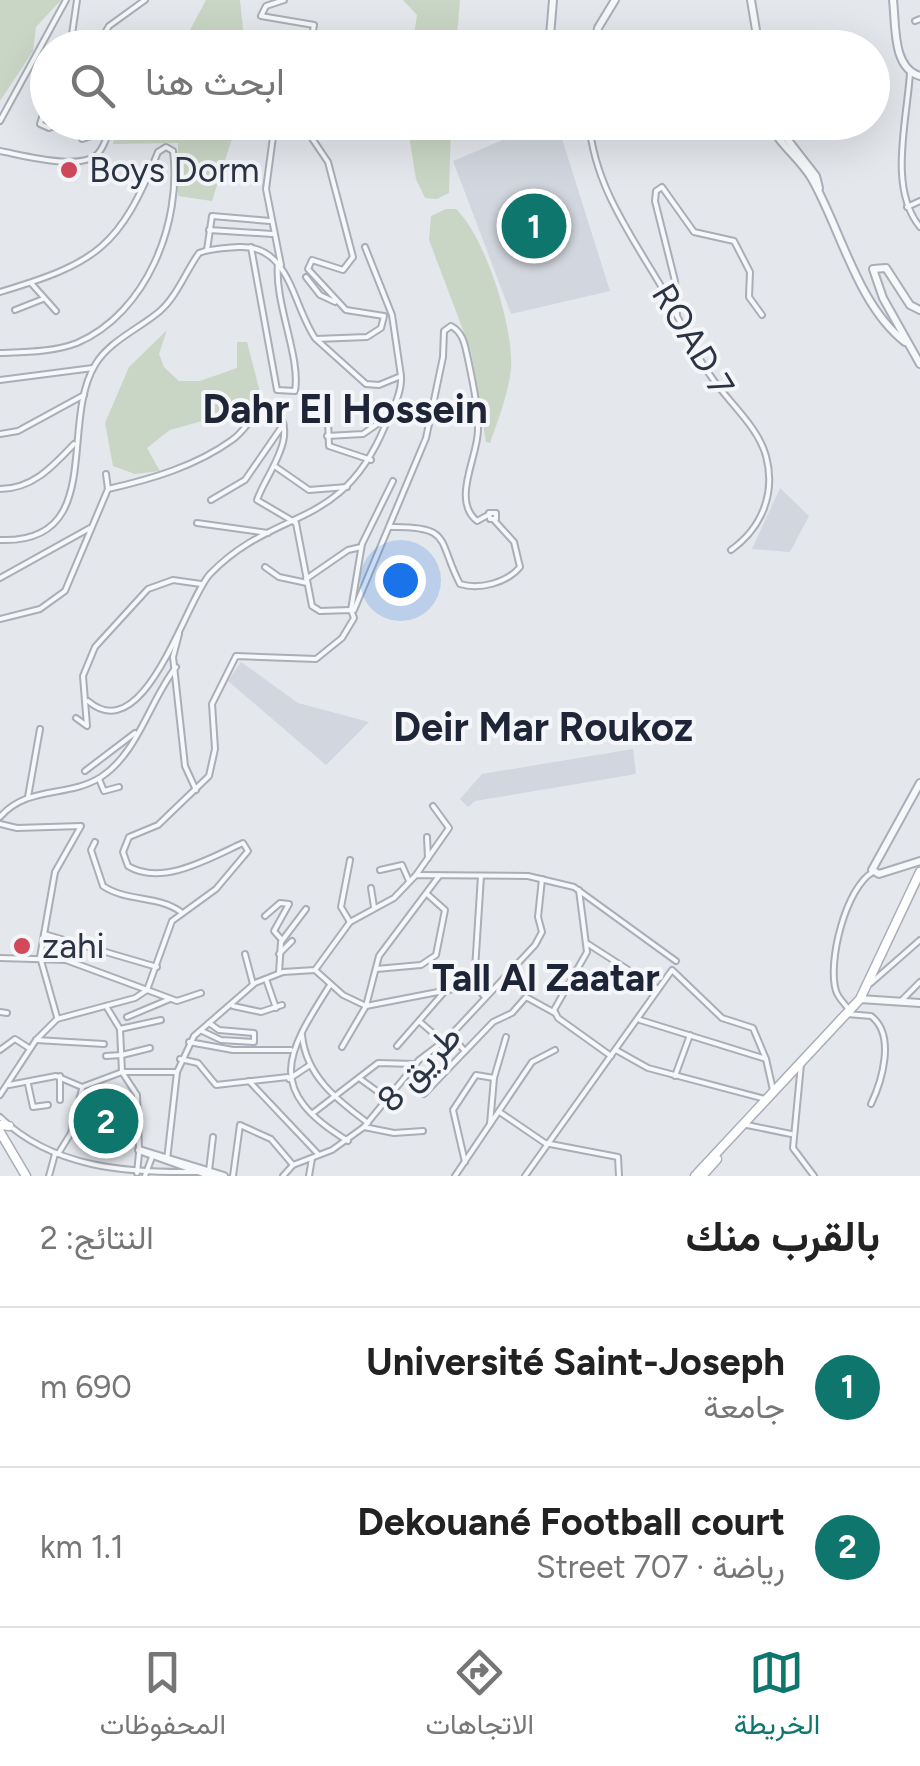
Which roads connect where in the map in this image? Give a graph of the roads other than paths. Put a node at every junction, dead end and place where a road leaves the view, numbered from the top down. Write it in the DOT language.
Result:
graph roads {
  1 [pos="66,0"];
  2 [pos="77,0"];
  3 [pos="144,0"];
  4 [pos="284,0"];
  5 [pos="553,0"];
  6 [pos="615,0"];
  7 [pos="751,0"];
  8 [pos="893,0"];
  9 [pos="50,30"];
  10 [pos="73,30"];
  11 [pos="107,30"];
  12 [pos="313,30"];
  13 [pos="550,30"];
  14 [pos="598,30"];
  15 [pos="756,30"];
  16 [pos="30,66"];
  17 [pos="916,74"];
  18 [pos="0,121"];
  19 [pos="105,140"];
  20 [pos="272,140"];
  21 [pos="314,140"];
  22 [pos="593,140"];
  23 [pos="783,140"];
  24 [pos="0,151"];
  25 [pos="920,201"];
  26 [pos="906,207"];
  27 [pos="270,221"];
  28 [pos="920,227"];
  29 [pos="209,230"];
  30 [pos="272,234"];
  31 [pos="251,246"];
  32 [pos="365,247"];
  33 [pos="206,250"];
  34 [pos="280,264"];
  35 [pos="306,277"];
  36 [pos="31,283"];
  37 [pos="0,292"];
  38 [pos="43,299"];
  39 [pos="336,302"];
  40 [pos="15,310"];
  41 [pos="920,310"];
  42 [pos="56,311"];
  43 [pos="762,314"];
  44 [pos="677,316"];
  45 [pos="316,339"];
  46 [pos="906,342"];
  47 [pos="0,353"];
  48 [pos="919,361"];
  49 [pos="93,368"];
  50 [pos="401,376"];
  51 [pos="0,380"];
  52 [pos="327,394"];
  53 [pos="84,395"];
  54 [pos="390,415"];
  55 [pos="283,426"];
  56 [pos="0,434"];
  57 [pos="327,436"];
  58 [pos="75,444"];
  59 [pos="66,452"];
  60 [pos="75,458"];
  61 [pos="371,460"];
  62 [pos="276,467"];
  63 [pos="106,474"];
  64 [pos="392,481"];
  65 [pos="346,487"];
  66 [pos="0,489"];
  67 [pos="108,489"];
  68 [pos="211,500"];
  69 [pos="197,523"];
  70 [pos="296,523"];
  71 [pos="390,527"];
  72 [pos="90,528"];
  73 [pos="268,533"];
  74 [pos="74,536"];
  75 [pos="87,539"];
  76 [pos="0,540"];
  77 [pos="361,547"];
  78 [pos="731,550"];
  79 [pos="265,567"];
  80 [pos="0,578"];
  81 [pos="307,581"];
  82 [pos="201,584"];
  83 [pos="352,611"];
  84 [pos="0,619"];
  85 [pos="172,657"];
  86 [pos="176,666"];
  87 [pos="88,701"];
  88 [pos="76,718"];
  89 [pos="40,730"];
  90 [pos="138,730"];
  91 [pos="85,771"];
  92 [pos="99,779"];
  93 [pos="920,783"];
  94 [pos="119,787"];
  95 [pos="196,790"];
  96 [pos="28,797"];
  97 [pos="433,806"];
  98 [pos="1,814"];
  99 [pos="0,824"];
  100 [pos="427,837"];
  101 [pos="95,842"];
  102 [pos="428,858"];
  103 [pos="350,860"];
  104 [pos="920,861"];
  105 [pos="380,870"];
  106 [pos="873,872"];
  107 [pos="920,872"];
  108 [pos="416,875"];
  109 [pos="439,876"];
  110 [pos="481,876"];
  111 [pos="542,879"];
  112 [pos="410,883"];
  113 [pos="371,888"];
  114 [pos="579,890"];
  115 [pos="427,894"];
  116 [pos="374,907"];
  117 [pos="306,909"];
  118 [pos="181,912"];
  119 [pos="264,916"];
  120 [pos="350,922"];
  121 [pos="44,934"];
  122 [pos="282,940"];
  123 [pos="920,940"];
  124 [pos="292,941"];
  125 [pos="588,944"];
  126 [pos="245,954"];
  127 [pos="279,954"];
  128 [pos="40,957"];
  129 [pos="0,958"];
  130 [pos="676,961"];
  131 [pos="157,967"];
  132 [pos="376,969"];
  133 [pos="315,970"];
  134 [pos="279,974"];
  135 [pos="266,978"];
  136 [pos="920,982"];
  137 [pos="871,983"];
  138 [pos="253,984"];
  139 [pos="474,985"];
  140 [pos="330,986"];
  141 [pos="658,989"];
  142 [pos="147,990"];
  143 [pos="445,992"];
  144 [pos="202,994"];
  145 [pos="484,996"];
  146 [pos="170,999"];
  147 [pos="860,1000"];
  148 [pos="900,1002"];
  149 [pos="920,1004"];
  150 [pos="106,1006"];
  151 [pos="234,1006"];
  152 [pos="366,1006"];
  153 [pos="0,1012"];
  154 [pos="849,1012"];
  155 [pos="8,1013"];
  156 [pos="555,1013"];
  157 [pos="126,1017"];
  158 [pos="57,1019"];
  159 [pos="162,1020"];
  160 [pos="640,1020"];
  161 [pos="419,1021"];
  162 [pos="209,1023"];
  163 [pos="120,1029"];
  164 [pos="200,1030"];
  165 [pos="302,1035"];
  166 [pos="451,1035"];
  167 [pos="690,1035"];
  168 [pos="506,1037"];
  169 [pos="36,1040"];
  170 [pos="190,1042"];
  171 [pos="443,1042"];
  172 [pos="104,1044"];
  173 [pos="397,1046"];
  174 [pos="342,1047"];
  175 [pos="150,1048"];
  176 [pos="30,1049"];
  177 [pos="0,1050"];
  178 [pos="291,1050"];
  179 [pos="555,1050"];
  180 [pos="616,1050"];
  181 [pos="465,1051"];
  182 [pos="122,1055"];
  183 [pos="106,1056"];
  184 [pos="611,1056"];
  185 [pos="180,1059"];
  186 [pos="766,1059"];
  187 [pos="415,1064"];
  188 [pos="310,1066"];
  189 [pos="799,1067"];
  190 [pos="122,1072"];
  191 [pos="177,1072"];
  192 [pos="60,1076"];
  193 [pos="675,1076"];
  194 [pos="358,1077"];
  195 [pos="289,1078"];
  196 [pos="494,1078"];
  197 [pos="249,1081"];
  198 [pos="28,1084"];
  199 [pos="7,1085"];
  200 [pos="82,1087"];
  201 [pos="773,1090"];
  202 [pos="424,1094"];
  203 [pos="0,1095"];
  204 [pos="332,1097"];
  205 [pos="388,1099"];
  206 [pos="765,1099"];
  207 [pos="60,1100"];
  208 [pos="871,1104"];
  209 [pos="48,1105"];
  210 [pos="314,1112"];
  211 [pos="501,1112"];
  212 [pos="0,1118"];
  213 [pos="366,1125"];
  214 [pos="747,1125"];
  215 [pos="490,1128"];
  216 [pos="2,1130"];
  217 [pos="424,1131"];
  218 [pos="793,1134"];
  219 [pos="213,1138"];
  220 [pos="348,1141"];
  221 [pos="548,1144"];
  222 [pos="139,1152"];
  223 [pos="56,1154"];
  224 [pos="153,1156"];
  225 [pos="316,1157"];
  226 [pos="167,1160"];
  227 [pos="466,1162"];
  228 [pos="101,1165"];
  229 [pos="293,1165"];
  230 [pos="190,1169"];
  231 [pos="137,1172"];
  232 [pos="168,1173"];
  233 [pos="207,1173"];
  234 [pos="146,1175"];
  235 [pos="24,1176"];
  236 [pos="49,1176"];
  237 [pos="98,1176"];
  238 [pos="224,1176"];
  239 [pos="233,1176"];
  240 [pos="284,1176"];
  241 [pos="309,1176"];
  242 [pos="455,1176"];
  243 [pos="524,1176"];
  244 [pos="618,1176"];
  245 [pos="698,1176"];
  246 [pos="814,1176"];
  1 -- 9 [label="street"];
  2 -- 10 [label="street"];
  3 -- 11 [label="street"];
  4 -- 12 [label="street"];
  5 -- 13 [label="street"];
  6 -- 14 [label="street"];
  7 -- 15 [label="street"];
  8 -- 17 [label="street"];
  16 -- 18 [label="street"];
  17 -- 26 [label="street"];
  19 -- 24 [label="street"];
  20 -- 27 [label="street"];
  21 -- 39 [label="street"];
  22 -- 44 [label="street, ROAD 7"];
  23 -- 46 [label="street"];
  25 -- 26 [label="street"];
  26 -- 28 [label="street"];
  27 -- 29 [label="street"];
  27 -- 30 [label="street"];
  29 -- 30 [label="street"];
  29 -- 33 [label="street"];
  30 -- 34 [label="street"];
  31 -- 33 [label="street"];
  31 -- 34 [label="street"];
  31 -- 34 [label="street"];
  32 -- 50 [label="street"];
  33 -- 49 [label="street"];
  34 -- 45 [label="street"];
  35 -- 39 [label="street"];
  36 -- 37 [label="street"];
  36 -- 38 [label="street"];
  36 -- 47 [label="street"];
  38 -- 40 [label="street"];
  38 -- 42 [label="street"];
  39 -- 45 [label="street"];
  41 -- 46 [label="street"];
  43 -- 44 [label="street"];
  44 -- 78 [label="street, ROAD 7"];
  45 -- 50 [label="street"];
  46 -- 48 [label="street"];
  49 -- 51 [label="street"];
  49 -- 53 [label="street"];
  50 -- 54 [label="street"];
  52 -- 57 [label="street"];
  53 -- 56 [label="street"];
  53 -- 58 [label="street"];
  54 -- 57 [label="street"];
  54 -- 61 [label="street"];
  55 -- 62 [label="street"];
  55 -- 67 [label="street"];
  55 -- 68 [label="street"];
  57 -- 61 [label="street"];
  58 -- 59 [label="street"];
  58 -- 60 [label="street"];
  59 -- 60 [label="street"];
  59 -- 66 [label="street"];
  60 -- 76 [label="street"];
  61 -- 65 [label="street"];
  62 -- 65 [label="street"];
  62 -- 70 [label="street"];
  63 -- 67 [label="street"];
  64 -- 77 [label="street"];
  65 -- 70 [label="street"];
  67 -- 72 [label="street"];
  69 -- 73 [label="street"];
  70 -- 73 [label="street"];
  70 -- 81 [label="street"];
  71 -- 71 [label="street"];
  71 -- 83 [label="street"];
  72 -- 74 [label="street"];
  72 -- 75 [label="street"];
  73 -- 82 [label="street"];
  74 -- 75 [label="street"];
  74 -- 80 [label="street"];
  75 -- 84 [label="street"];
  77 -- 81 [label="street"];
  77 -- 83 [label="street"];
  79 -- 81 [label="street"];
  81 -- 83 [label="street"];
  82 -- 85 [label="street"];
  82 -- 87 [label="street"];
  83 -- 95 [label="street"];
  85 -- 86 [label="street"];
  85 -- 87 [label="street"];
  86 -- 90 [label="street"];
  86 -- 95 [label="street"];
  87 -- 88 [label="street"];
  89 -- 96 [label="street"];
  90 -- 91 [label="street"];
  90 -- 92 [label="street"];
  92 -- 94 [label="street"];
  92 -- 96 [label="street"];
  93 -- 106 [label="street"];
  95 -- 118 [label="street"];
  96 -- 98 [label="street"];
  97 -- 102 [label="street"];
  99 -- 121 [label="street"];
  100 -- 102 [label="street"];
  101 -- 118 [label="street"];
  102 -- 108 [label="street"];
  103 -- 120 [label="street"];
  104 -- 106 [label="street"];
  105 -- 112 [label="street"];
  106 -- 154 [label="street"];
  107 -- 137 [label="main road"];
  108 -- 109 [label="street"];
  108 -- 112 [label="street"];
  109 -- 110 [label="street"];
  109 -- 115 [label="street"];
  110 -- 111 [label="street"];
  110 -- 139 [label="street"];
  111 -- 114 [label="street"];
  111 -- 145 [label="street, طريق 8"];
  112 -- 116 [label="street"];
  113 -- 116 [label="street"];
  114 -- 125 [label="street"];
  114 -- 130 [label="street"];
  115 -- 132 [label="street"];
  115 -- 132 [label="street"];
  116 -- 120 [label="street"];
  117 -- 122 [label="street"];
  118 -- 131 [label="street"];
  119 -- 122 [label="street"];
  120 -- 133 [label="street"];
  121 -- 128 [label="street"];
  121 -- 131 [label="street"];
  122 -- 127 [label="street"];
  123 -- 137 [label="street"];
  124 -- 127 [label="street"];
  125 -- 141 [label="street"];
  125 -- 156 [label="street"];
  126 -- 138 [label="street"];
  127 -- 134 [label="street"];
  128 -- 129 [label="street"];
  128 -- 142 [label="street"];
  128 -- 158 [label="street"];
  131 -- 142 [label="street"];
  132 -- 152 [label="street"];
  133 -- 134 [label="street"];
  133 -- 140 [label="street"];
  134 -- 135 [label="street"];
  135 -- 138 [label="street"];
  135 -- 151 [label="street"];
  136 -- 148 [label="street"];
  137 -- 147 [label="main road"];
  138 -- 151 [label="street"];
  139 -- 143 [label="street"];
  139 -- 145 [label="street"];
  140 -- 152 [label="street"];
  140 -- 165 [label="street"];
  141 -- 160 [label="street"];
  141 -- 186 [label="street"];
  142 -- 146 [label="street"];
  142 -- 150 [label="street"];
  143 -- 152 [label="street"];
  143 -- 161 [label="street"];
  144 -- 146 [label="street"];
  145 -- 166 [label="street, طريق 8"];
  146 -- 157 [label="street"];
  147 -- 148 [label="street"];
  147 -- 154 [label="main road"];
  148 -- 149 [label="street"];
  150 -- 158 [label="street"];
  150 -- 163 [label="street"];
  151 -- 162 [label="street"];
  152 -- 174 [label="street"];
  153 -- 155 [label="street"];
  154 -- 189 [label="main road"];
  154 -- 208 [label="street"];
  156 -- 181 [label="street"];
  156 -- 184 [label="street"];
  158 -- 169 [label="street"];
  159 -- 163 [label="street"];
  160 -- 167 [label="street"];
  160 -- 180 [label="street"];
  161 -- 171 [label="street"];
  161 -- 173 [label="street"];
  162 -- 164 [label="street"];
  162 -- 164 [label="street"];
  163 -- 182 [label="street"];
  164 -- 170 [label="street"];
  165 -- 178 [label="street"];
  165 -- 188 [label="street"];
  166 -- 171 [label="street, طريق 8"];
  166 -- 181 [label="street"];
  167 -- 186 [label="street"];
  167 -- 193 [label="street"];
  168 -- 196 [label="street"];
  169 -- 172 [label="street"];
  169 -- 176 [label="street"];
  170 -- 178 [label="street"];
  170 -- 185 [label="street"];
  171 -- 187 [label="street, طريق 8"];
  175 -- 182 [label="street"];
  176 -- 177 [label="street"];
  176 -- 199 [label="street"];
  178 -- 195 [label="street"];
  179 -- 211 [label="street"];
  180 -- 184 [label="street"];
  180 -- 193 [label="street"];
  181 -- 202 [label="street"];
  182 -- 183 [label="street"];
  182 -- 190 [label="street"];
  184 -- 221 [label="street"];
  185 -- 191 [label="street"];
  185 -- 197 [label="street"];
  186 -- 201 [label="street"];
  187 -- 194 [label="street"];
  187 -- 205 [label="street, طريق 8"];
  188 -- 195 [label="street"];
  188 -- 204 [label="street"];
  189 -- 201 [label="main road"];
  189 -- 214 [label="main road"];
  189 -- 218 [label="street"];
  190 -- 191 [label="street"];
  190 -- 200 [label="street"];
  190 -- 222 [label="street"];
  191 -- 226 [label="street"];
  192 -- 198 [label="street"];
  192 -- 200 [label="street"];
  192 -- 207 [label="street"];
  193 -- 206 [label="street"];
  194 -- 204 [label="street"];
  194 -- 205 [label="street"];
  195 -- 197 [label="street"];
  195 -- 210 [label="street"];
  196 -- 215 [label="street"];
  196 -- 227 [label="street"];
  197 -- 225 [label="street"];
  198 -- 199 [label="street"];
  198 -- 209 [label="street"];
  199 -- 203 [label="street"];
  200 -- 223 [label="street"];
  201 -- 206 [label="main road"];
  204 -- 210 [label="street"];
  204 -- 213 [label="street"];
  205 -- 213 [label="street, طريق 8"];
  206 -- 245 [label="main road"];
  210 -- 220 [label="street"];
  211 -- 215 [label="street"];
  211 -- 221 [label="street"];
  212 -- 216 [label="street"];
  213 -- 217 [label="street"];
  213 -- 220 [label="street, طريق 8"];
  214 -- 218 [label="street"];
  214 -- 245 [label="main road"];
  215 -- 227 [label="street"];
  216 -- 223 [label="street"];
  216 -- 235 [label="main road"];
  218 -- 246 [label="street"];
  219 -- 233 [label="street"];
  220 -- 225 [label="street, طريق 8"];
  221 -- 243 [label="street"];
  221 -- 244 [label="street"];
  222 -- 224 [label="street"];
  222 -- 231 [label="street"];
  223 -- 228 [label="street"];
  223 -- 236 [label="street"];
  224 -- 226 [label="street"];
  224 -- 234 [label="street"];
  225 -- 229 [label="street, طريق 8"];
  225 -- 241 [label="street"];
  226 -- 230 [label="street"];
  226 -- 233 [label="street"];
  227 -- 242 [label="street"];
  228 -- 231 [label="street"];
  228 -- 237 [label="street"];
  229 -- 239 [label="street"];
  229 -- 240 [label="street"];
  230 -- 232 [label="street"];
  230 -- 233 [label="street"];
  231 -- 234 [label="street"];
  232 -- 233 [label="street"];
  232 -- 234 [label="street"];
  233 -- 238 [label="street"];
}
